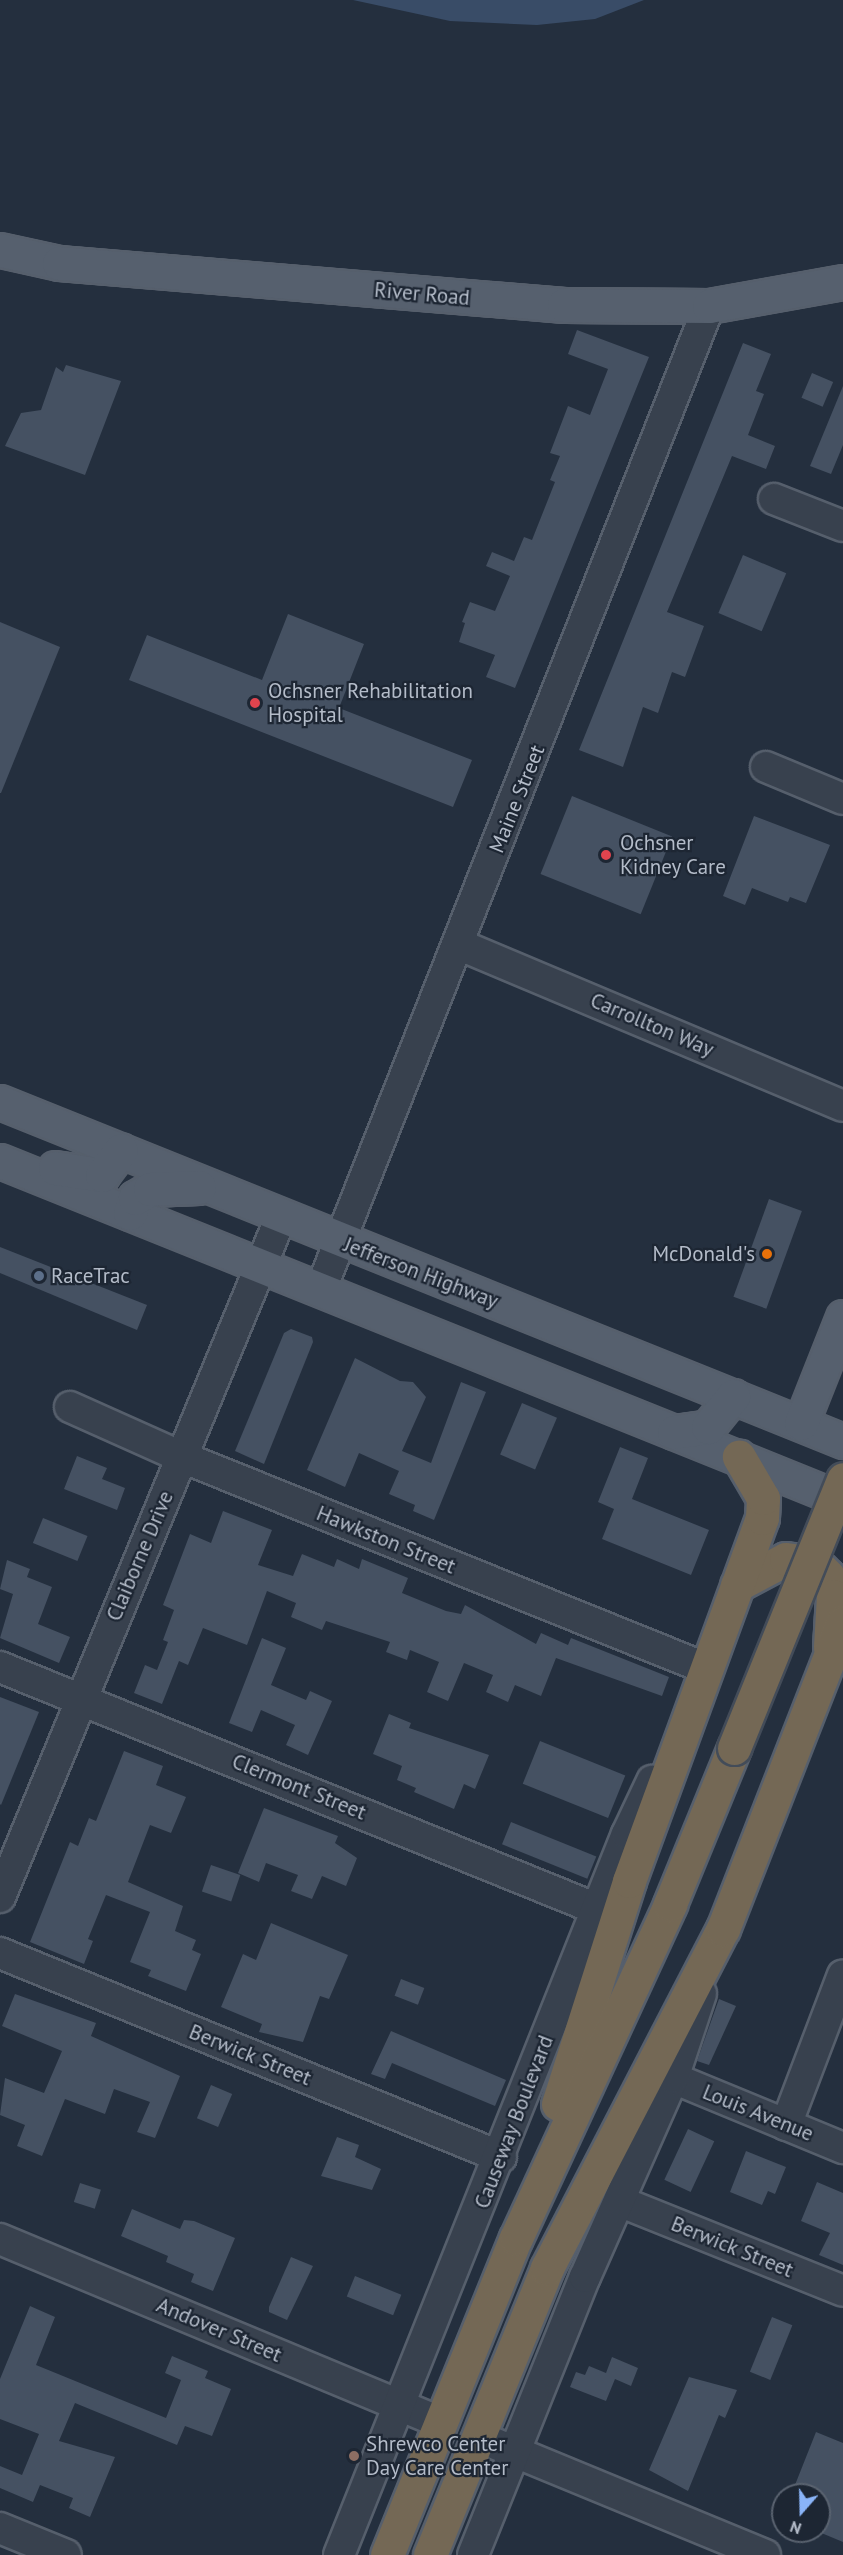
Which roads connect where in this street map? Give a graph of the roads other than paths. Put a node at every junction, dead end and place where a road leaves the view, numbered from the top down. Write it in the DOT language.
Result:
graph roads {
  1 [pos="0,250"];
  2 [pos="843,282"];
  3 [pos="709,306"];
  4 [pos="774,499"];
  5 [pos="843,526"];
  6 [pos="766,767"];
  7 [pos="843,799"];
  8 [pos="460,945"];
  9 [pos="0,1102"];
  10 [pos="843,1106"];
  11 [pos="121,1150"];
  12 [pos="9,1165"];
  13 [pos="209,1187"];
  14 [pos="130,1213"];
  15 [pos="281,1217"];
  16 [pos="340,1242"];
  17 [pos="261,1266"];
  18 [pos="321,1289"];
  19 [pos="843,1317"];
  20 [pos="733,1396"];
  21 [pos="70,1407"];
  22 [pos="801,1423"];
  23 [pos="674,1431"];
  24 [pos="843,1441"];
  25 [pos="182,1457"];
  26 [pos="739,1457"];
  27 [pos="843,1479"];
  28 [pos="843,1500"];
  29 [pos="737,1585"];
  30 [pos="843,1623"];
  31 [pos="828,1660"];
  32 [pos="0,1667"];
  33 [pos="700,1680"];
  34 [pos="80,1699"];
  35 [pos="0,1897"];
  36 [pos="597,1909"];
  37 [pos="723,1929"];
  38 [pos="0,1953"];
  39 [pos="843,1975"];
  40 [pos="673,2078"];
  41 [pos="786,2125"];
  42 [pos="843,2148"];
  43 [pos="501,2157"];
  44 [pos="621,2202"];
  45 [pos="516,2238"];
  46 [pos="0,2239"];
  47 [pos="843,2291"];
  48 [pos="401,2406"];
  49 [pos="438,2421"];
  50 [pos="475,2436"];
  51 [pos="514,2452"];
  52 [pos="0,2528"];
  53 [pos="66,2555"];
  54 [pos="339,2555"];
  55 [pos="387,2555"];
  56 [pos="430,2555"];
  57 [pos="472,2555"];
  58 [pos="765,2555"];
  1 -- 3 [label="main road, River Road"];
  2 -- 3 [label="main road, River Road"];
  3 -- 8 [label="street, Maine Street"];
  4 -- 5 [label="street"];
  6 -- 7 [label="street"];
  8 -- 10 [label="street, Carrollton Way"];
  8 -- 16 [label="street, Maine Street"];
  9 -- 11 [label="main road, Jefferson Highway"];
  11 -- 12 [label="main road"];
  11 -- 13 [label="main road, Jefferson Highway"];
  12 -- 14 [label="main road"];
  13 -- 14 [label="main road"];
  13 -- 15 [label="main road, Jefferson Highway"];
  14 -- 17 [label="main road"];
  15 -- 16 [label="main road, Jefferson Highway"];
  15 -- 17 [label="street, Claiborne Drive"];
  16 -- 18 [label="street, Maine Street"];
  16 -- 20 [label="main road, Jefferson Highway"];
  17 -- 18 [label="main road"];
  17 -- 25 [label="street, Claiborne Drive"];
  18 -- 23 [label="main road"];
  19 -- 22 [label="main road"];
  20 -- 22 [label="main road, Jefferson Highway"];
  20 -- 23 [label="main road"];
  21 -- 25 [label="street, Hawkston Street"];
  22 -- 24 [label="main road, Jefferson Highway"];
  23 -- 26 [label="main road"];
  25 -- 33 [label="street, Hawkston Street"];
  25 -- 34 [label="street, Claiborne Drive"];
  26 -- 28 [label="main road"];
  26 -- 29 [label="highway"];
  27 -- 45 [label="highway, bridge"];
  29 -- 31 [label="highway"];
  29 -- 33 [label="highway"];
  30 -- 31 [label="highway"];
  31 -- 37 [label="highway"];
  32 -- 34 [label="street, Clermont Street"];
  33 -- 36 [label="street, Causeway Boulevard"];
  33 -- 45 [label="highway"];
  34 -- 35 [label="street, Claiborne Drive"];
  34 -- 36 [label="street, Clermont Street"];
  36 -- 43 [label="street, Causeway Boulevard"];
  37 -- 40 [label="street"];
  37 -- 50 [label="highway"];
  38 -- 43 [label="street, Berwick Street"];
  39 -- 41 [label="street"];
  40 -- 41 [label="street, Louis Avenue"];
  40 -- 44 [label="street"];
  41 -- 42 [label="street, Louis Avenue"];
  43 -- 48 [label="street, Causeway Boulevard"];
  44 -- 47 [label="street, Berwick Street"];
  44 -- 51 [label="street"];
  45 -- 49 [label="highway"];
  46 -- 48 [label="street, Andover Street"];
  48 -- 49 [label="street, Andover Street"];
  48 -- 54 [label="street, Causeway Boulevard"];
  49 -- 55 [label="highway"];
  50 -- 51 [label="street"];
  50 -- 56 [label="highway"];
  51 -- 57 [label="street"];
  51 -- 58 [label="street"];
  52 -- 53 [label="street"];
}
